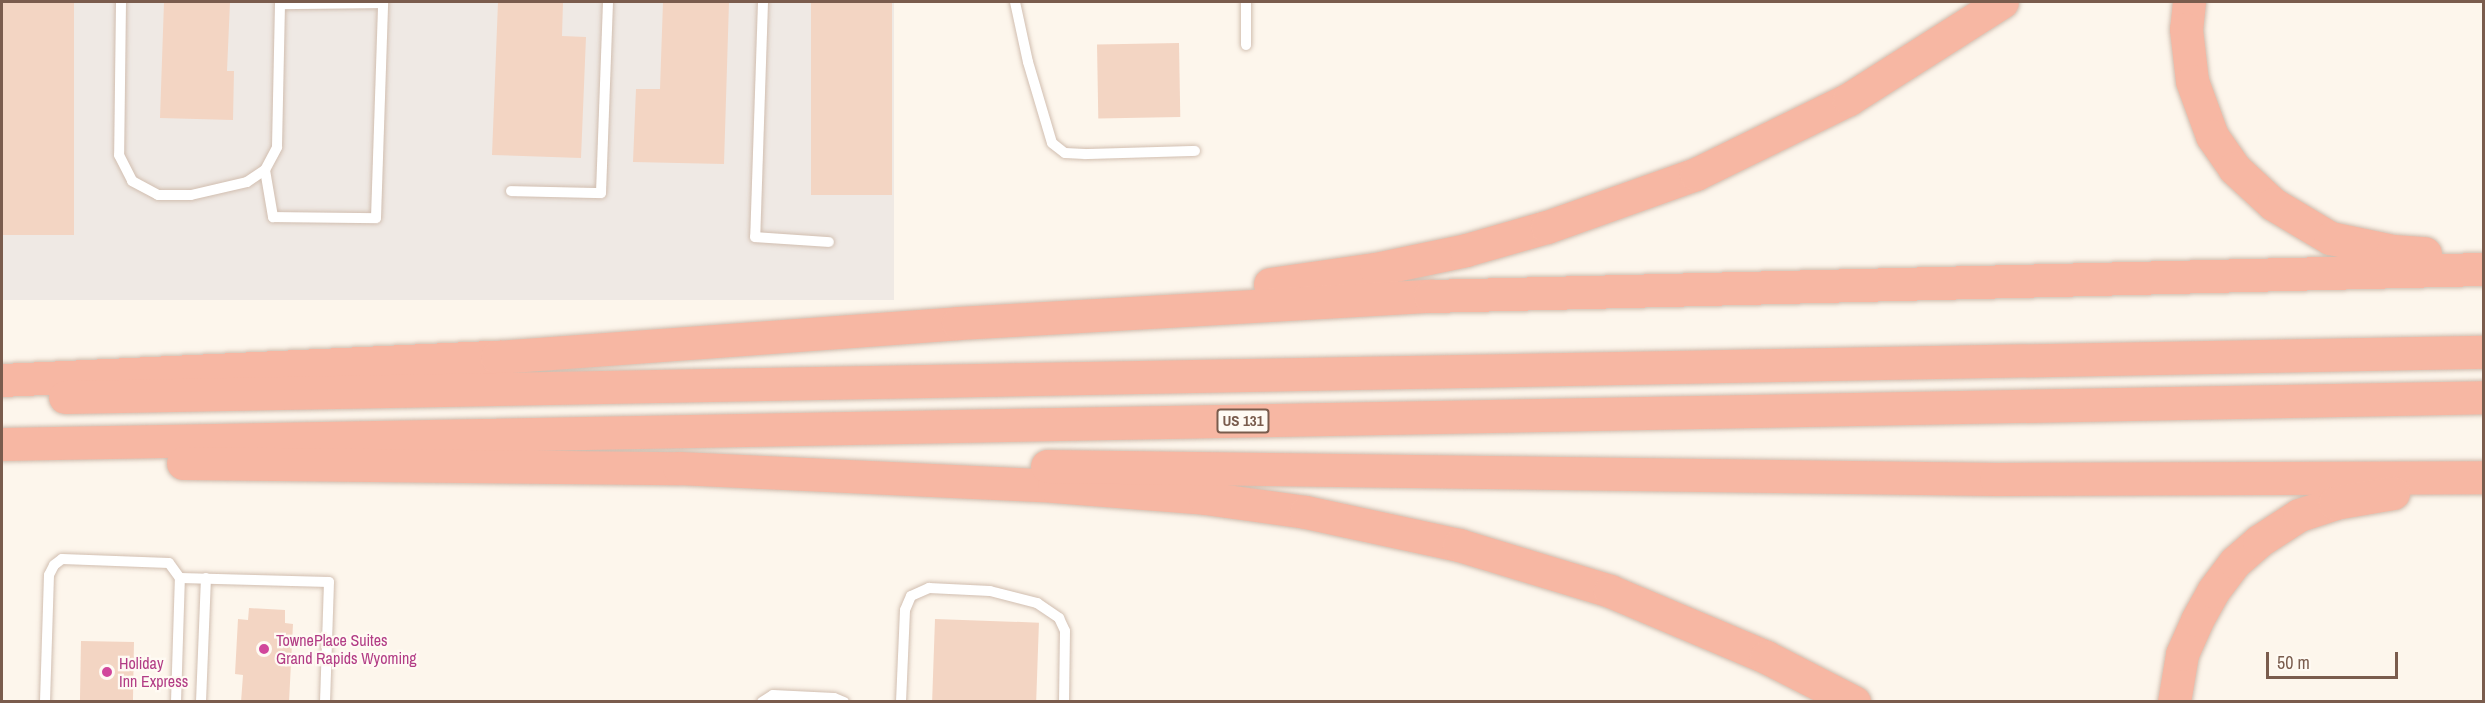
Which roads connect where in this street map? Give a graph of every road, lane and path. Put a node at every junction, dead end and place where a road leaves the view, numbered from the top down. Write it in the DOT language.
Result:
graph roads {
  1 [pos="121,2"];
  2 [pos="608,2"];
  3 [pos="763,2"];
  4 [pos="1016,2"];
  5 [pos="1245,2"];
  6 [pos="2002,2"];
  7 [pos="2189,2"];
  8 [pos="280,3"];
  9 [pos="1246,45"];
  10 [pos="1195,151"];
  11 [pos="265,170"];
  12 [pos="511,191"];
  13 [pos="828,242"];
  14 [pos="2484,257"];
  15 [pos="2484,269"];
  16 [pos="958,323"];
  17 [pos="2484,352"];
  18 [pos="2,380"];
  19 [pos="2484,397"];
  20 [pos="2,398"];
  21 [pos="2,444"];
  22 [pos="2,464"];
  23 [pos="679,468"];
  24 [pos="2484,477"];
  25 [pos="2484,485"];
  26 [pos="180,578"];
  27 [pos="206,578"];
  28 [pos="45,702"];
  29 [pos="176,702"];
  30 [pos="201,702"];
  31 [pos="325,702"];
  32 [pos="762,702"];
  33 [pos="844,702"];
  34 [pos="901,702"];
  35 [pos="1064,702"];
  36 [pos="1854,702"];
  37 [pos="2174,702"];
  1 -- 11 [label="lane"];
  2 -- 12 [label="lane"];
  3 -- 13 [label="lane"];
  4 -- 10 [label="lane"];
  5 -- 9 [label="lane"];
  6 -- 16 [label="highway"];
  7 -- 14 [label="highway"];
  8 -- 11 [label="lane"];
  8 -- 11 [label="lane"];
  15 -- 16 [label="highway"];
  16 -- 18 [label="highway"];
  17 -- 20 [label="highway"];
  19 -- 21 [label="highway, US 131"];
  22 -- 23 [label="highway"];
  23 -- 24 [label="highway"];
  23 -- 36 [label="highway"];
  25 -- 37 [label="highway"];
  26 -- 27 [label="lane"];
  26 -- 28 [label="lane"];
  26 -- 29 [label="lane"];
  27 -- 30 [label="lane"];
  27 -- 31 [label="lane"];
  32 -- 33 [label="lane"];
  34 -- 35 [label="lane"];
}
